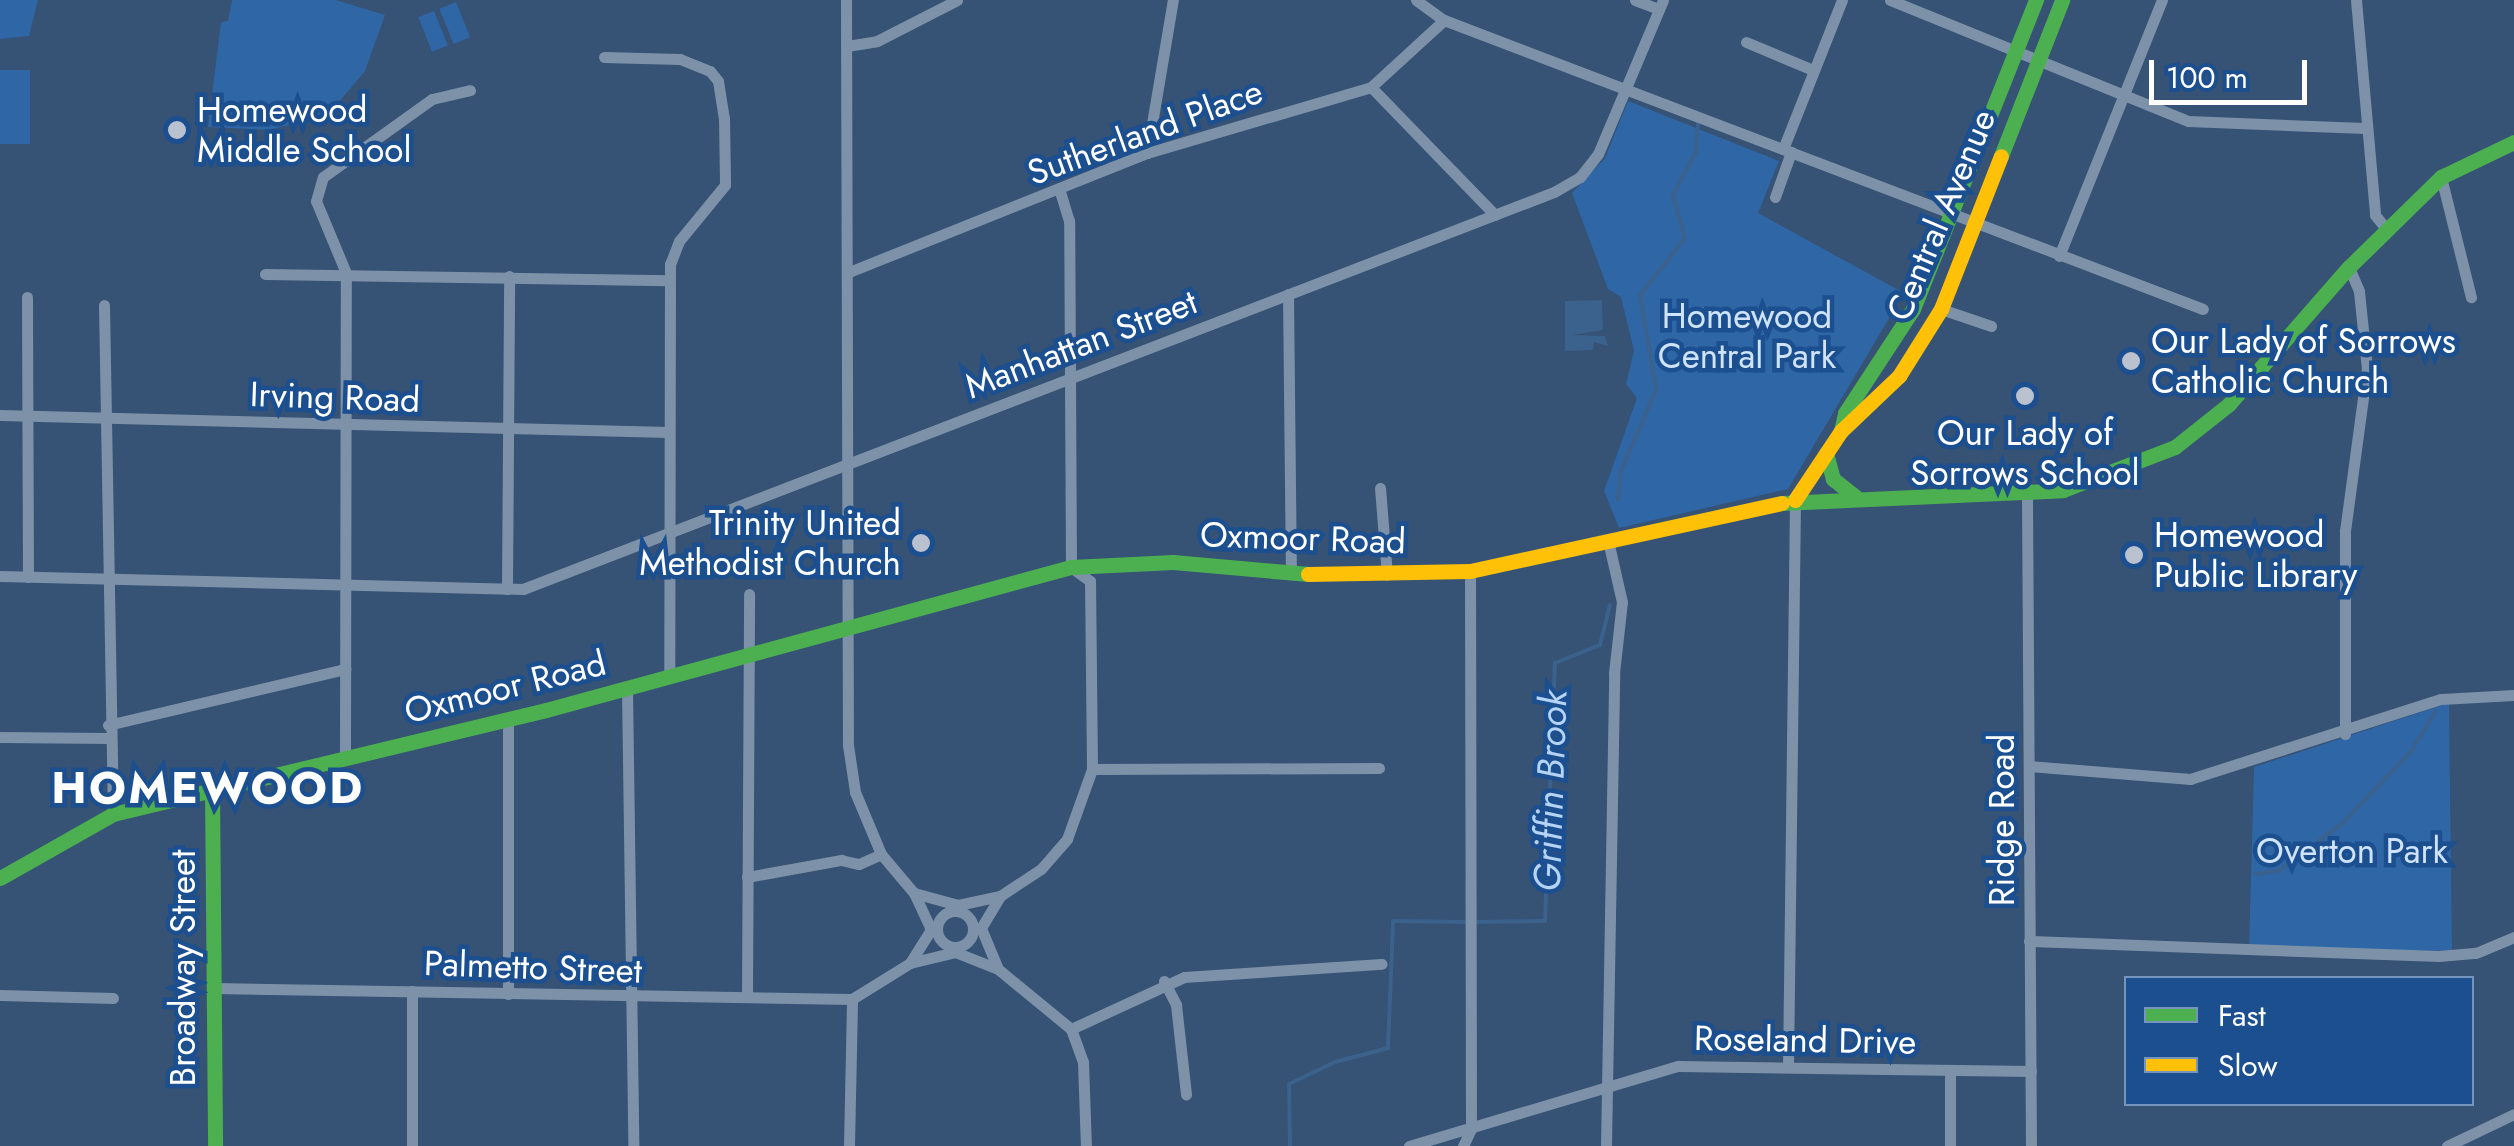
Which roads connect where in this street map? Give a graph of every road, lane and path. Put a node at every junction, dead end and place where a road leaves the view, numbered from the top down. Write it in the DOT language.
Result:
graph roads {
  1 [pos="846,0"];
  2 [pos="956,0"];
  3 [pos="1173,0"];
  4 [pos="1416,0"];
  5 [pos="1635,0"];
  6 [pos="1842,0"];
  7 [pos="1890,0"];
  8 [pos="2036,0"];
  9 [pos="2062,0"];
  10 [pos="2162,0"];
  11 [pos="2356,0"];
  12 [pos="1660,5"];
  13 [pos="1444,20"];
  14 [pos="1746,42"];
  15 [pos="847,46"];
  16 [pos="2016,47"];
  17 [pos="604,57"];
  18 [pos="2036,62"];
  19 [pos="1814,70"];
  20 [pos="1370,87"];
  21 [pos="1623,88"];
  22 [pos="470,90"];
  23 [pos="2122,97"];
  24 [pos="2365,128"];
  25 [pos="2514,142"];
  26 [pos="1787,151"];
  27 [pos="1147,153"];
  28 [pos="2441,177"];
  29 [pos="1060,192"];
  30 [pos="1775,196"];
  31 [pos="1495,215"];
  32 [pos="1950,215"];
  33 [pos="1972,224"];
  34 [pos="2387,230"];
  35 [pos="2059,256"];
  36 [pos="2349,267"];
  37 [pos="849,272"];
  38 [pos="346,273"];
  39 [pos="265,274"];
  40 [pos="509,276"];
  41 [pos="668,280"];
  42 [pos="1288,294"];
  43 [pos="26,297"];
  44 [pos="2471,297"];
  45 [pos="104,305"];
  46 [pos="2204,308"];
  47 [pos="1941,309"];
  48 [pos="1991,326"];
  49 [pos="1069,377"];
  50 [pos="0,416"];
  51 [pos="28,416"];
  52 [pos="107,417"];
  53 [pos="344,426"];
  54 [pos="508,430"];
  55 [pos="1841,431"];
  56 [pos="669,432"];
  57 [pos="1826,453"];
  58 [pos="846,464"];
  59 [pos="1380,488"];
  60 [pos="2027,495"];
  61 [pos="1860,499"];
  62 [pos="1795,500"];
  63 [pos="670,534"];
  64 [pos="1608,541"];
  65 [pos="1071,566"];
  66 [pos="1470,571"];
  67 [pos="1291,574"];
  68 [pos="1387,575"];
  69 [pos="0,576"];
  70 [pos="28,577"];
  71 [pos="108,578"];
  72 [pos="343,583"];
  73 [pos="507,589"];
  74 [pos="750,594"];
  75 [pos="848,628"];
  76 [pos="749,653"];
  77 [pos="344,669"];
  78 [pos="669,676"];
  79 [pos="627,688"];
  80 [pos="2514,695"];
  81 [pos="508,720"];
  82 [pos="108,724"];
  83 [pos="2345,734"];
  84 [pos="0,736"];
  85 [pos="108,738"];
  86 [pos="344,756"];
  87 [pos="2029,766"];
  88 [pos="1378,768"];
  89 [pos="1092,769"];
  90 [pos="212,790"];
  91 [pos="113,814"];
  92 [pos="881,854"];
  93 [pos="747,877"];
  94 [pos="0,878"];
  95 [pos="914,892"];
  96 [pos="1000,896"];
  97 [pos="958,908"];
  98 [pos="977,928"];
  99 [pos="934,929"];
  100 [pos="2514,937"];
  101 [pos="2029,940"];
  102 [pos="954,950"];
  103 [pos="910,963"];
  104 [pos="1382,964"];
  105 [pos="998,968"];
  106 [pos="1164,982"];
  107 [pos="214,988"];
  108 [pos="412,990"];
  109 [pos="508,994"];
  110 [pos="0,995"];
  111 [pos="747,997"];
  112 [pos="114,998"];
  113 [pos="631,998"];
  114 [pos="852,999"];
  115 [pos="1071,1029"];
  116 [pos="1788,1066"];
  117 [pos="1950,1070"];
  118 [pos="2031,1071"];
  119 [pos="1606,1087"];
  120 [pos="1186,1094"];
  121 [pos="2514,1114"];
  122 [pos="1471,1129"];
  123 [pos="214,1146"];
  124 [pos="412,1146"];
  125 [pos="633,1146"];
  126 [pos="849,1146"];
  127 [pos="1086,1146"];
  128 [pos="1409,1146"];
  129 [pos="1463,1146"];
  130 [pos="1606,1146"];
  131 [pos="1950,1146"];
  132 [pos="2031,1146"];
  133 [pos="2447,1146"];
  1 -- 15 [label="street"];
  2 -- 15 [label="street"];
  3 -- 27 [label="street"];
  4 -- 13 [label="street"];
  5 -- 12 [label="street"];
  6 -- 19 [label="street"];
  7 -- 16 [label="street"];
  8 -- 16 [label="main road, Central Avenue"];
  9 -- 18 [label="main road, Central Avenue"];
  10 -- 23 [label="street"];
  11 -- 24 [label="street"];
  12 -- 21 [label="street, Manhattan Street"];
  13 -- 20 [label="street, Sutherland Place"];
  13 -- 21 [label="street"];
  14 -- 19 [label="street"];
  15 -- 37 [label="street"];
  16 -- 18 [label="street"];
  16 -- 32 [label="main road, Central Avenue"];
  17 -- 41 [label="street"];
  18 -- 23 [label="street"];
  18 -- 33 [label="main road, Central Avenue"];
  19 -- 26 [label="street"];
  20 -- 27 [label="street, Sutherland Place"];
  20 -- 31 [label="street"];
  21 -- 26 [label="street"];
  21 -- 31 [label="street, Manhattan Street"];
  22 -- 38 [label="street"];
  23 -- 24 [label="street"];
  23 -- 35 [label="street"];
  24 -- 34 [label="street"];
  25 -- 28 [label="main road, Oxmoor Road"];
  26 -- 30 [label="street"];
  26 -- 32 [label="street"];
  27 -- 29 [label="street, Sutherland Place"];
  28 -- 34 [label="main road, Oxmoor Road"];
  28 -- 44 [label="street"];
  29 -- 37 [label="street, Sutherland Place"];
  29 -- 49 [label="street"];
  31 -- 42 [label="street, Manhattan Street"];
  32 -- 33 [label="street"];
  32 -- 55 [label="main road, Central Avenue"];
  33 -- 35 [label="street"];
  33 -- 47 [label="main road, Central Avenue"];
  34 -- 36 [label="main road, Oxmoor Road"];
  35 -- 46 [label="street"];
  36 -- 60 [label="main road, Oxmoor Road"];
  36 -- 83 [label="street"];
  37 -- 58 [label="street"];
  38 -- 39 [label="street"];
  38 -- 40 [label="street"];
  38 -- 53 [label="street"];
  40 -- 41 [label="street"];
  40 -- 54 [label="street"];
  41 -- 56 [label="street"];
  42 -- 49 [label="street, Manhattan Street"];
  42 -- 67 [label="street"];
  43 -- 51 [label="street"];
  45 -- 52 [label="street"];
  47 -- 48 [label="street"];
  47 -- 55 [label="main road, Central Avenue"];
  49 -- 58 [label="street, Manhattan Street"];
  49 -- 65 [label="street"];
  50 -- 51 [label="street, Irving Road"];
  51 -- 52 [label="street, Irving Road"];
  51 -- 70 [label="street"];
  52 -- 53 [label="street, Irving Road"];
  52 -- 71 [label="street"];
  53 -- 54 [label="street, Irving Road"];
  53 -- 72 [label="street"];
  54 -- 56 [label="street, Irving Road"];
  54 -- 73 [label="street"];
  55 -- 57 [label="main road, Central Avenue"];
  56 -- 63 [label="street"];
  57 -- 61 [label="main road"];
  57 -- 62 [label="main road, Central Avenue"];
  58 -- 63 [label="street, Manhattan Street"];
  58 -- 75 [label="street"];
  59 -- 68 [label="street"];
  60 -- 61 [label="main road, Oxmoor Road"];
  60 -- 87 [label="street, Ridge Road"];
  61 -- 62 [label="main road, Oxmoor Road"];
  62 -- 64 [label="main road, Oxmoor Road"];
  62 -- 116 [label="street"];
  63 -- 73 [label="street, Manhattan Street"];
  63 -- 78 [label="street"];
  64 -- 66 [label="main road, Oxmoor Road"];
  64 -- 119 [label="street"];
  65 -- 67 [label="main road, Oxmoor Road"];
  65 -- 75 [label="main road, Oxmoor Road"];
  65 -- 89 [label="street"];
  66 -- 68 [label="main road, Oxmoor Road"];
  66 -- 122 [label="street"];
  67 -- 68 [label="main road, Oxmoor Road"];
  69 -- 70 [label="street, Manhattan Street"];
  70 -- 71 [label="street, Manhattan Street"];
  71 -- 72 [label="street, Manhattan Street"];
  71 -- 82 [label="street"];
  72 -- 73 [label="street, Manhattan Street"];
  72 -- 77 [label="street"];
  74 -- 76 [label="street"];
  75 -- 76 [label="main road, Oxmoor Road"];
  75 -- 92 [label="street"];
  76 -- 78 [label="main road, Oxmoor Road"];
  76 -- 93 [label="street"];
  77 -- 82 [label="street"];
  77 -- 86 [label="street"];
  78 -- 79 [label="main road, Oxmoor Road"];
  79 -- 81 [label="main road, Oxmoor Road"];
  79 -- 113 [label="street"];
  80 -- 83 [label="street"];
  81 -- 86 [label="main road, Oxmoor Road"];
  81 -- 109 [label="street"];
  82 -- 85 [label="street"];
  83 -- 87 [label="street"];
  84 -- 85 [label="street"];
  85 -- 91 [label="street"];
  86 -- 90 [label="main road, Oxmoor Road"];
  87 -- 101 [label="street, Ridge Road"];
  88 -- 89 [label="street"];
  89 -- 96 [label="street"];
  90 -- 91 [label="main road, Oxmoor Road"];
  90 -- 107 [label="main road, Broadway Street"];
  91 -- 94 [label="main road, Oxmoor Road"];
  92 -- 93 [label="street"];
  92 -- 95 [label="street"];
  93 -- 111 [label="street"];
  95 -- 97 [label="street"];
  95 -- 99 [label="street"];
  96 -- 97 [label="street"];
  96 -- 98 [label="street"];
  97 -- 98 [label="street"];
  97 -- 99 [label="street"];
  98 -- 102 [label="street"];
  98 -- 105 [label="street"];
  99 -- 102 [label="street"];
  99 -- 103 [label="street"];
  100 -- 101 [label="street"];
  101 -- 118 [label="street, Ridge Road"];
  102 -- 103 [label="street"];
  102 -- 105 [label="street"];
  103 -- 114 [label="street"];
  104 -- 106 [label="street"];
  105 -- 115 [label="street"];
  106 -- 115 [label="street"];
  106 -- 120 [label="street"];
  107 -- 108 [label="street, Palmetto Street"];
  107 -- 123 [label="main road, Broadway Street"];
  108 -- 109 [label="street, Palmetto Street"];
  108 -- 124 [label="street"];
  109 -- 113 [label="street, Palmetto Street"];
  110 -- 112 [label="street"];
  111 -- 113 [label="street, Palmetto Street"];
  111 -- 114 [label="street, Palmetto Street"];
  113 -- 125 [label="street"];
  114 -- 126 [label="street"];
  115 -- 127 [label="street"];
  116 -- 117 [label="street, Roseland Drive"];
  116 -- 119 [label="street, Roseland Drive"];
  117 -- 118 [label="street, Roseland Drive"];
  117 -- 131 [label="street"];
  118 -- 132 [label="street, Ridge Road"];
  119 -- 122 [label="street, Roseland Drive"];
  119 -- 130 [label="street"];
  121 -- 133 [label="street"];
  122 -- 128 [label="street, Roseland Drive"];
  122 -- 129 [label="street"];
}
